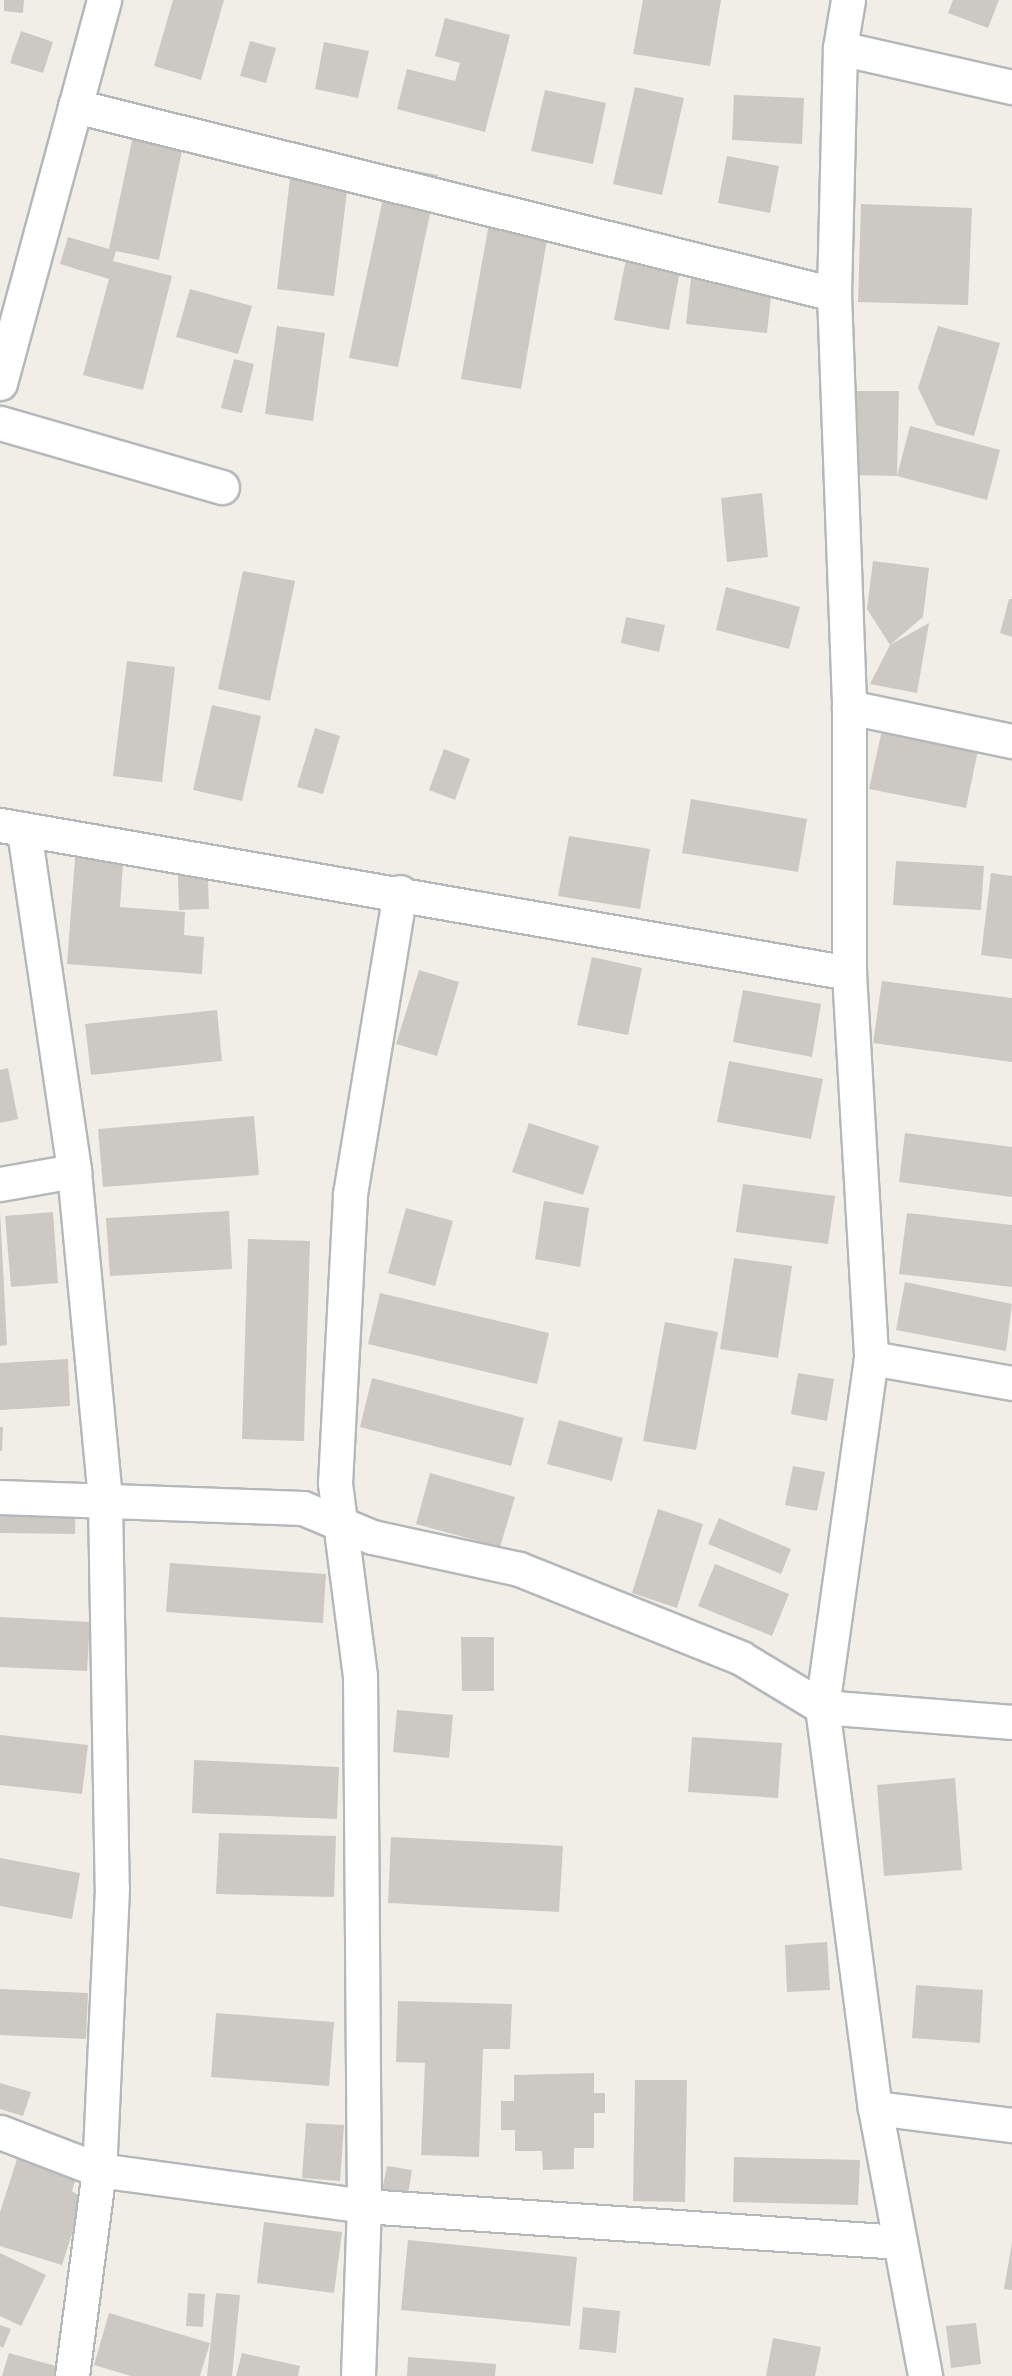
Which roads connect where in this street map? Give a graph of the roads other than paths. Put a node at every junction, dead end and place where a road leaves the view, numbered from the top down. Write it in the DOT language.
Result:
graph roads {
  1 [pos="104,0"];
  2 [pos="848,0"];
  3 [pos="840,48"];
  4 [pos="1012,87"];
  5 [pos="75,106"];
  6 [pos="834,294"];
  7 [pos="0,382"];
  8 [pos="0,423"];
  9 [pos="222,487"];
  10 [pos="849,707"];
  11 [pos="1012,741"];
  12 [pos="12,828"];
  13 [pos="400,892"];
  14 [pos="849,973"];
  15 [pos="74,1171"];
  16 [pos="0,1184"];
  17 [pos="871,1358"];
  18 [pos="1012,1383"];
  19 [pos="0,1497"];
  20 [pos="105,1501"];
  21 [pos="345,1526"];
  22 [pos="822,1707"];
  23 [pos="1012,1722"];
  24 [pos="875,2108"];
  25 [pos="1012,2125"];
  26 [pos="0,2132"];
  27 [pos="99,2170"];
  28 [pos="364,2206"];
  29 [pos="900,2242"];
  30 [pos="72,2376"];
  31 [pos="358,2376"];
  32 [pos="926,2376"];
  1 -- 5 [label="street"];
  2 -- 3 [label="street"];
  3 -- 4 [label="street"];
  3 -- 6 [label="street"];
  5 -- 6 [label="street"];
  5 -- 7 [label="street"];
  6 -- 10 [label="street"];
  8 -- 9 [label="street"];
  10 -- 11 [label="street"];
  10 -- 14 [label="street"];
  12 -- 13 [label="street"];
  12 -- 15 [label="street"];
  13 -- 14 [label="street"];
  13 -- 21 [label="street"];
  14 -- 17 [label="street"];
  15 -- 16 [label="street"];
  15 -- 20 [label="street"];
  17 -- 18 [label="street"];
  17 -- 22 [label="street"];
  19 -- 20 [label="street"];
  20 -- 21 [label="street"];
  20 -- 27 [label="street"];
  21 -- 22 [label="street"];
  21 -- 28 [label="street"];
  22 -- 23 [label="street"];
  22 -- 24 [label="street"];
  24 -- 25 [label="street"];
  24 -- 29 [label="street"];
  26 -- 27 [label="street"];
  27 -- 28 [label="street"];
  27 -- 30 [label="street"];
  28 -- 29 [label="street"];
  28 -- 31 [label="street"];
  29 -- 32 [label="street"];
}
